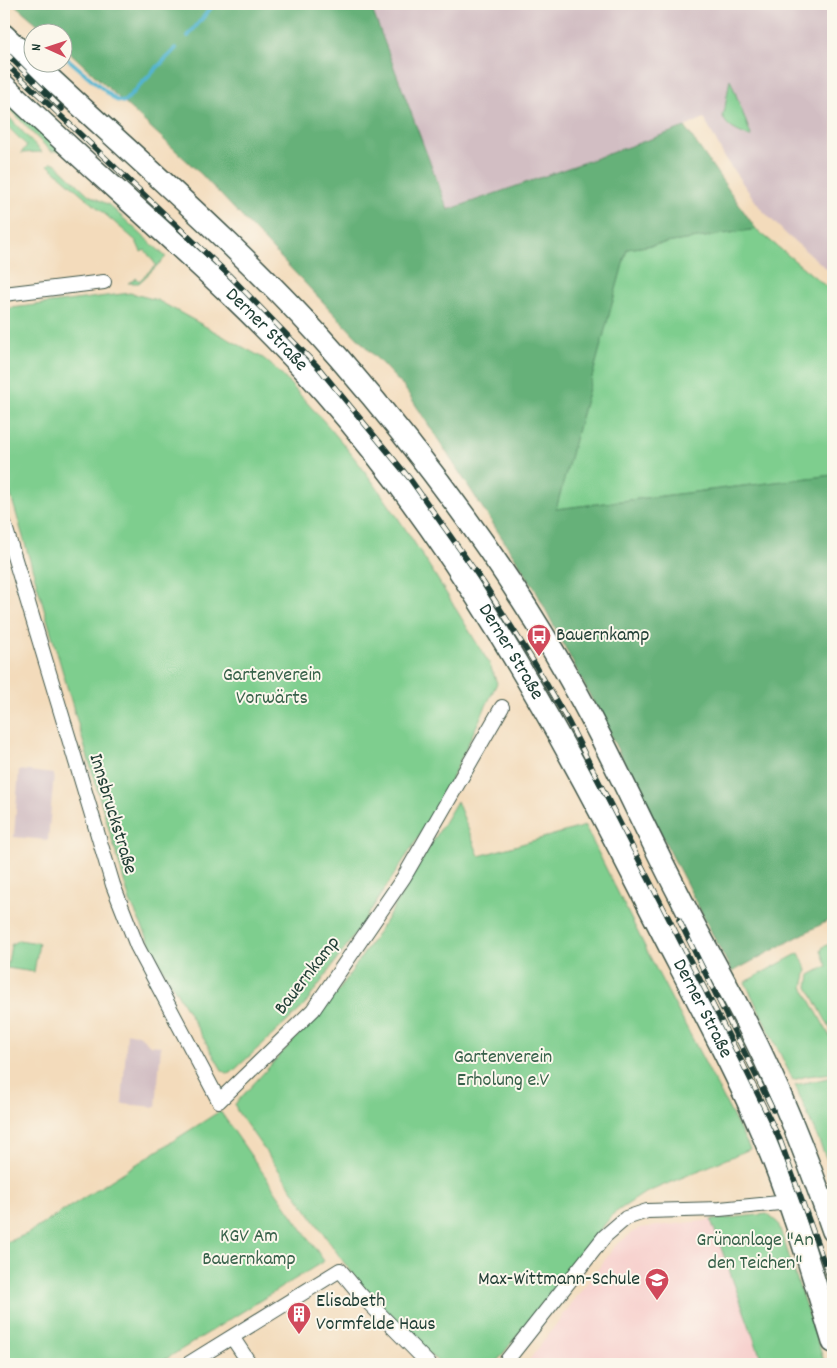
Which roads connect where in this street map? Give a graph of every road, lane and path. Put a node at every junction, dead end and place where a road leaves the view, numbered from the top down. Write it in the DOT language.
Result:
graph roads {
  1 [pos="4,35"];
  2 [pos="4,85"];
  3 [pos="104,282"];
  4 [pos="4,294"];
  5 [pos="4,523"];
  6 [pos="10,563"];
  7 [pos="502,707"];
  8 [pos="219,1101"];
  9 [pos="788,1202"];
  10 [pos="833,1231"];
  11 [pos="232,1337"];
  12 [pos="833,1342"];
  13 [pos="188,1364"];
  14 [pos="250,1364"];
  15 [pos="430,1364"];
  16 [pos="504,1364"];
  1 -- 10 [label="main road, Derner Straße"];
  2 -- 9 [label="main road, Derner Straße"];
  3 -- 4 [label="street"];
  5 -- 6 [label="street, Innsbruckstraße"];
  6 -- 8 [label="street, Innsbruckstraße"];
  7 -- 8 [label="street, Bauernkamp"];
  9 -- 12 [label="main road, Derner Straße"];
  9 -- 16 [label="street"];
  11 -- 13 [label="street"];
  11 -- 14 [label="street"];
  11 -- 15 [label="street"];
}
